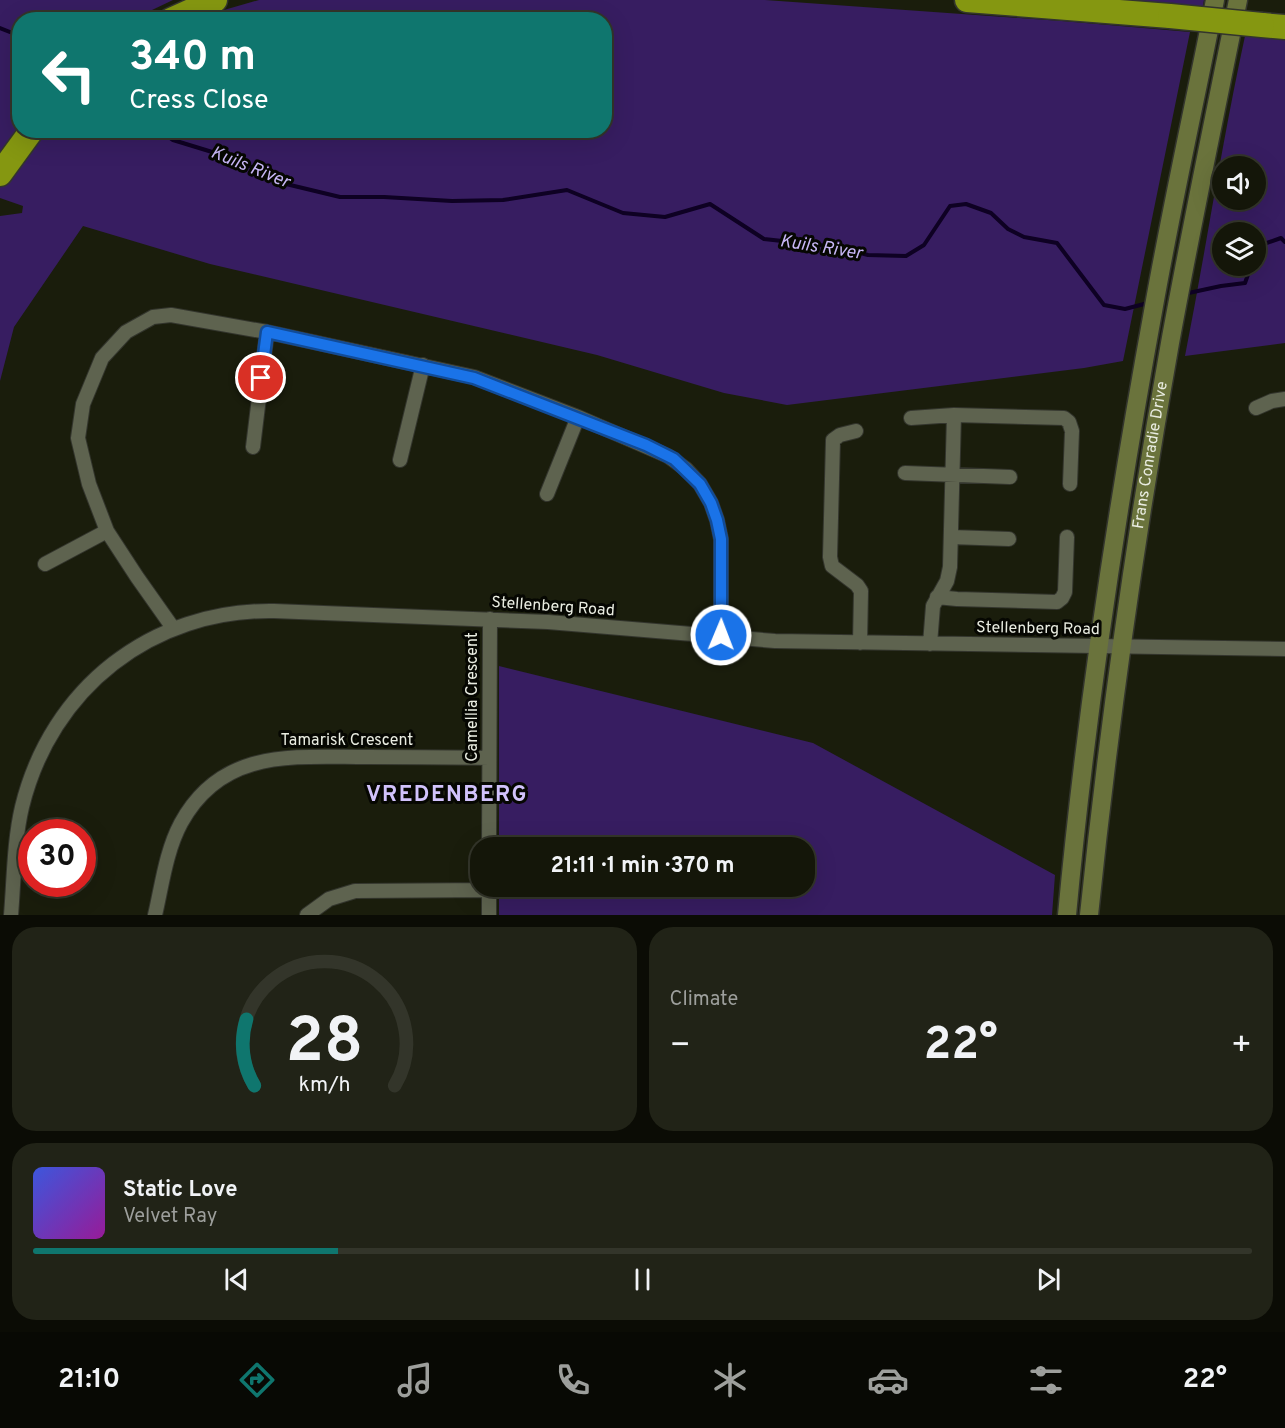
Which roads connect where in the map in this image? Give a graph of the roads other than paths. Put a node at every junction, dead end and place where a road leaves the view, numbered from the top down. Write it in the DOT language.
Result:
graph roads {
  1 [pos="213,0"];
  2 [pos="967,0"];
  3 [pos="1215,0"];
  4 [pos="1238,0"];
  5 [pos="188,12"];
  6 [pos="1273,26"];
  7 [pos="26,138"];
  8 [pos="0,173"];
  9 [pos="267,332"];
  10 [pos="423,365"];
  11 [pos="1285,399"];
  12 [pos="1256,408"];
  13 [pos="954,415"];
  14 [pos="578,417"];
  15 [pos="911,418"];
  16 [pos="856,431"];
  17 [pos="253,447"];
  18 [pos="400,460"];
  19 [pos="905,473"];
  20 [pos="953,476"];
  21 [pos="1010,477"];
  22 [pos="1070,484"];
  23 [pos="547,494"];
  24 [pos="107,531"];
  25 [pos="951,537"];
  26 [pos="1067,537"];
  27 [pos="1009,539"];
  28 [pos="45,564"];
  29 [pos="937,597"];
  30 [pos="489,619"];
  31 [pos="173,628"];
  32 [pos="721,635"];
  33 [pos="860,643"];
  34 [pos="930,644"];
  35 [pos="1099,646"];
  36 [pos="1123,647"];
  37 [pos="1285,650"];
  38 [pos="489,758"];
  39 [pos="489,837"];
  40 [pos="470,888"];
  41 [pos="489,897"];
  42 [pos="11,915"];
  43 [pos="156,915"];
  44 [pos="307,915"];
  45 [pos="489,915"];
  46 [pos="1067,915"];
  47 [pos="1089,915"];
  1 -- 5 [label="highway"];
  2 -- 6 [label="highway, bridge"];
  3 -- 35 [label="street, Frans Conradie Drive"];
  4 -- 36 [label="street, Frans Conradie Drive"];
  7 -- 8 [label="highway"];
  9 -- 10 [label="street"];
  9 -- 17 [label="street"];
  9 -- 24 [label="street"];
  10 -- 14 [label="street"];
  10 -- 18 [label="street"];
  11 -- 12 [label="street"];
  13 -- 15 [label="street"];
  13 -- 20 [label="street"];
  13 -- 22 [label="street"];
  14 -- 23 [label="street"];
  14 -- 32 [label="street"];
  16 -- 33 [label="street"];
  19 -- 20 [label="street"];
  20 -- 21 [label="street"];
  20 -- 25 [label="street"];
  24 -- 28 [label="street"];
  24 -- 31 [label="street"];
  25 -- 27 [label="street"];
  25 -- 29 [label="street"];
  26 -- 29 [label="street"];
  29 -- 34 [label="street"];
  30 -- 31 [label="street, Stellenberg Road"];
  30 -- 32 [label="street, Stellenberg Road"];
  30 -- 38 [label="street, Camellia Crescent"];
  31 -- 42 [label="street, Stellenberg Road"];
  32 -- 33 [label="street, Stellenberg Road"];
  33 -- 34 [label="street, Stellenberg Road"];
  34 -- 35 [label="street, Stellenberg Road"];
  35 -- 36 [label="street, Stellenberg Road"];
  35 -- 46 [label="street, Frans Conradie Drive"];
  36 -- 37 [label="street, Stellenberg Road"];
  36 -- 47 [label="street, Frans Conradie Drive"];
  38 -- 39 [label="street, Camellia Crescent"];
  38 -- 43 [label="street, Tamarisk Crescent"];
  40 -- 44 [label="street"];
  41 -- 45 [label="street"];
}
